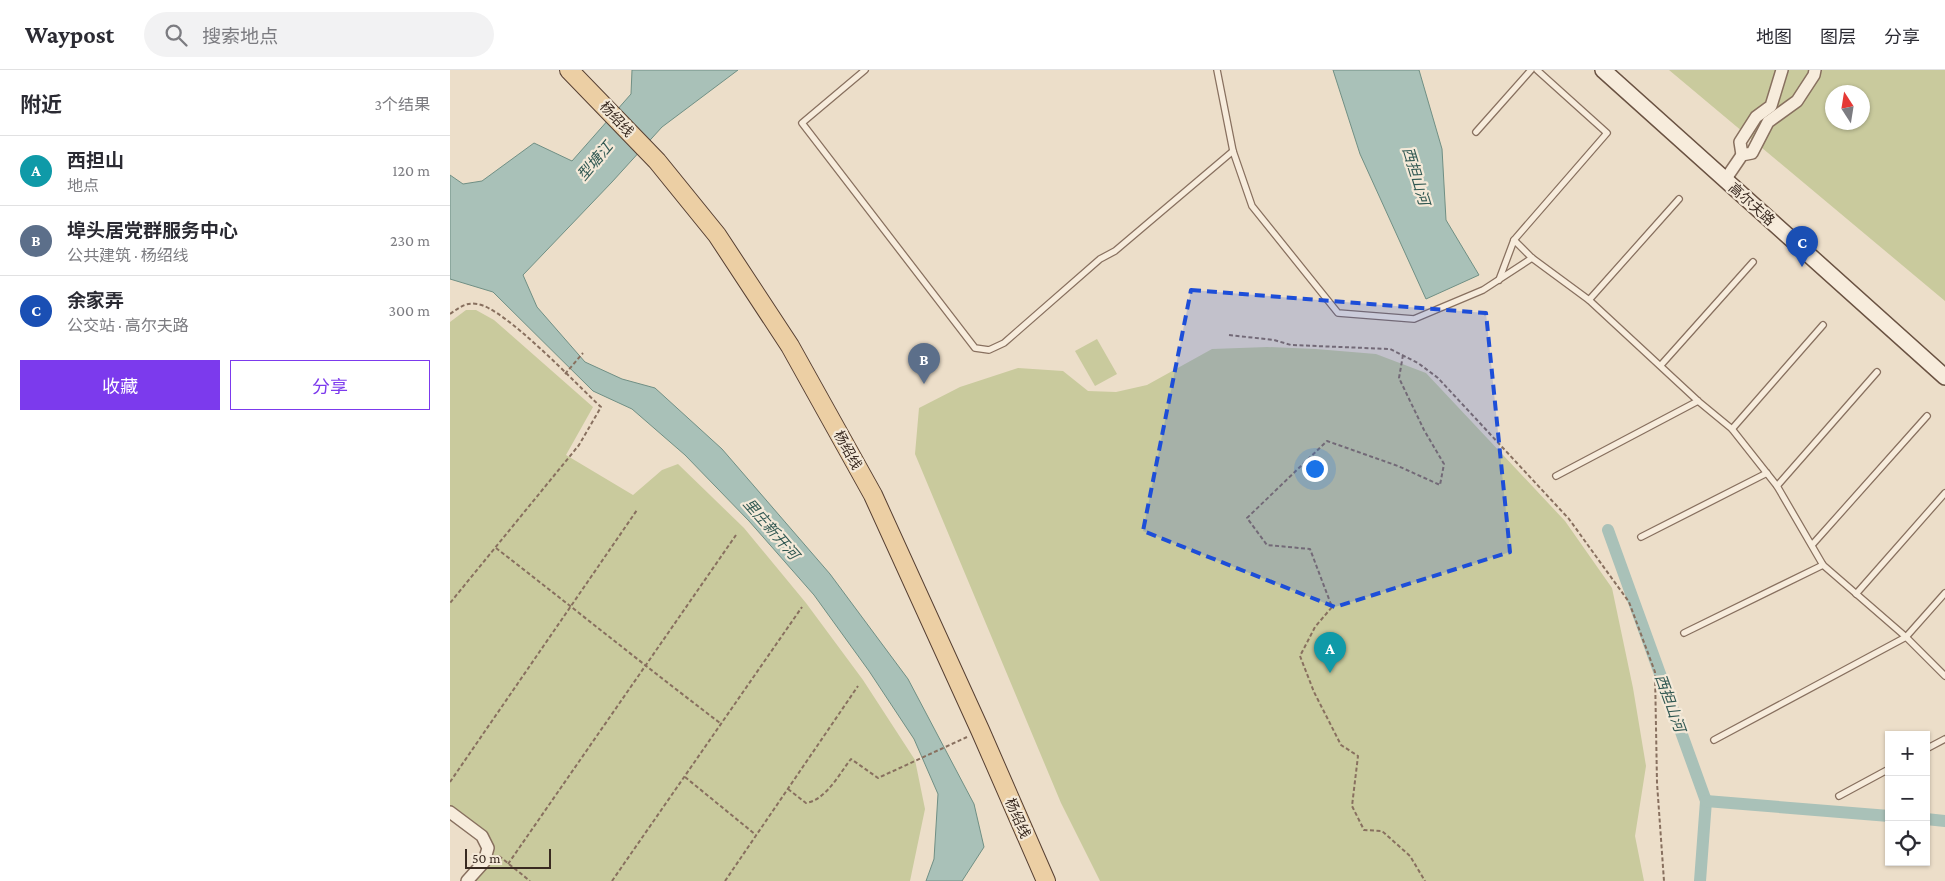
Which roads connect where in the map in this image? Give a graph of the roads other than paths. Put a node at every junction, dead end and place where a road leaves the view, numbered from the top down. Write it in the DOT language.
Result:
graph roads {
  1 [pos="569,70"];
  2 [pos="865,70"];
  3 [pos="1217,70"];
  4 [pos="1531,70"];
  5 [pos="1538,70"];
  6 [pos="1603,70"];
  7 [pos="1782,70"];
  8 [pos="1815,70"];
  9 [pos="1476,132"];
  10 [pos="1232,151"];
  11 [pos="1742,155"];
  12 [pos="1725,180"];
  13 [pos="1679,199"];
  14 [pos="1514,240"];
  15 [pos="1532,258"];
  16 [pos="1753,262"];
  17 [pos="1499,280"];
  18 [pos="1589,300"];
  19 [pos="1824,325"];
  20 [pos="1661,365"];
  21 [pos="1877,372"];
  22 [pos="1945,377"];
  23 [pos="1698,401"];
  24 [pos="1927,416"];
  25 [pos="1732,429"];
  26 [pos="1767,473"];
  27 [pos="1556,476"];
  28 [pos="1777,486"];
  29 [pos="1945,493"];
  30 [pos="1641,536"];
  31 [pos="1812,545"];
  32 [pos="1822,565"];
  33 [pos="1945,593"];
  34 [pos="1856,594"];
  35 [pos="1684,633"];
  36 [pos="1906,637"];
  37 [pos="1945,676"];
  38 [pos="1945,739"];
  39 [pos="1714,740"];
  40 [pos="1930,747"];
  41 [pos="1885,771"];
  42 [pos="1840,796"];
  43 [pos="450,812"];
  44 [pos="467,881"];
  45 [pos="1046,881"];
  1 -- 45 [label="main road, 杨绍线"];
  2 -- 10 [label="lane"];
  3 -- 10 [label="lane"];
  4 -- 9 [label="lane"];
  5 -- 14 [label="lane"];
  6 -- 12 [label="street, 高尔夫路"];
  7 -- 11 [label="street"];
  8 -- 11 [label="street"];
  10 -- 17 [label="lane"];
  11 -- 12 [label="street"];
  12 -- 22 [label="street, 高尔夫路"];
  13 -- 18 [label="lane"];
  14 -- 15 [label="lane"];
  14 -- 17 [label="lane"];
  15 -- 17 [label="lane"];
  15 -- 18 [label="lane"];
  16 -- 20 [label="lane"];
  18 -- 20 [label="lane"];
  19 -- 25 [label="lane"];
  20 -- 23 [label="lane"];
  21 -- 28 [label="lane"];
  23 -- 25 [label="lane"];
  23 -- 27 [label="lane"];
  24 -- 31 [label="lane"];
  25 -- 26 [label="lane"];
  26 -- 28 [label="lane"];
  26 -- 30 [label="lane"];
  28 -- 31 [label="lane"];
  29 -- 34 [label="lane"];
  31 -- 32 [label="lane"];
  32 -- 34 [label="lane"];
  32 -- 35 [label="lane"];
  33 -- 36 [label="lane"];
  34 -- 36 [label="lane"];
  36 -- 37 [label="lane"];
  36 -- 39 [label="lane"];
  38 -- 40 [label="lane"];
  41 -- 42 [label="lane"];
  43 -- 44 [label="street"];
}
